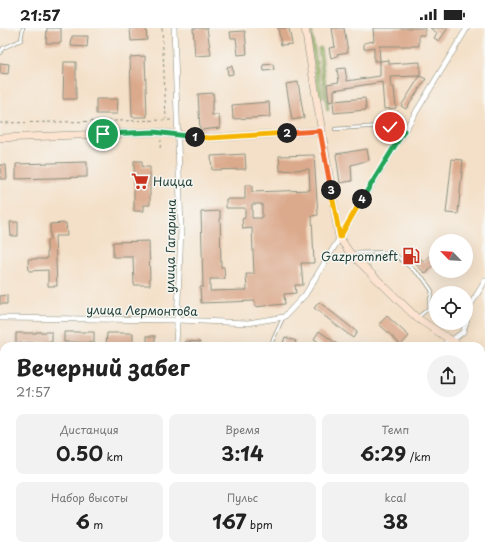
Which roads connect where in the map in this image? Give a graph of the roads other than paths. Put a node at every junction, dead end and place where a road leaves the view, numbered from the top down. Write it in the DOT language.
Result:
graph roads {
  1 [pos="23,28"];
  2 [pos="174,28"];
  3 [pos="305,28"];
  4 [pos="467,28"];
  5 [pos="0,53"];
  6 [pos="335,129"];
  7 [pos="320,131"];
  8 [pos="404,131"];
  9 [pos="178,135"];
  10 [pos="0,138"];
  11 [pos="340,237"];
  12 [pos="350,253"];
  13 [pos="485,281"];
  14 [pos="473,301"];
  15 [pos="284,317"];
  16 [pos="0,318"];
  17 [pos="417,318"];
  18 [pos="178,320"];
  19 [pos="464,330"];
  20 [pos="176,342"];
  21 [pos="272,342"];
  22 [pos="448,342"];
  1 -- 5 [label="lane"];
  2 -- 9 [label="street, улица Гагарина"];
  3 -- 7 [label="main road"];
  4 -- 8 [label="street"];
  6 -- 8 [label="lane"];
  7 -- 9 [label="main road"];
  7 -- 11 [label="main road"];
  8 -- 11 [label="street"];
  9 -- 10 [label="main road"];
  9 -- 18 [label="street, улица Гагарина"];
  11 -- 12 [label="main road"];
  11 -- 15 [label="street"];
  12 -- 17 [label="main road"];
  12 -- 17 [label="lane"];
  13 -- 14 [label="street"];
  15 -- 18 [label="street, улица Лермонтова"];
  15 -- 21 [label="lane"];
  16 -- 18 [label="street, улица Лермонтова"];
  17 -- 22 [label="main road"];
  18 -- 20 [label="street, улица Гагарина"];
  19 -- 22 [label="street"];
}
